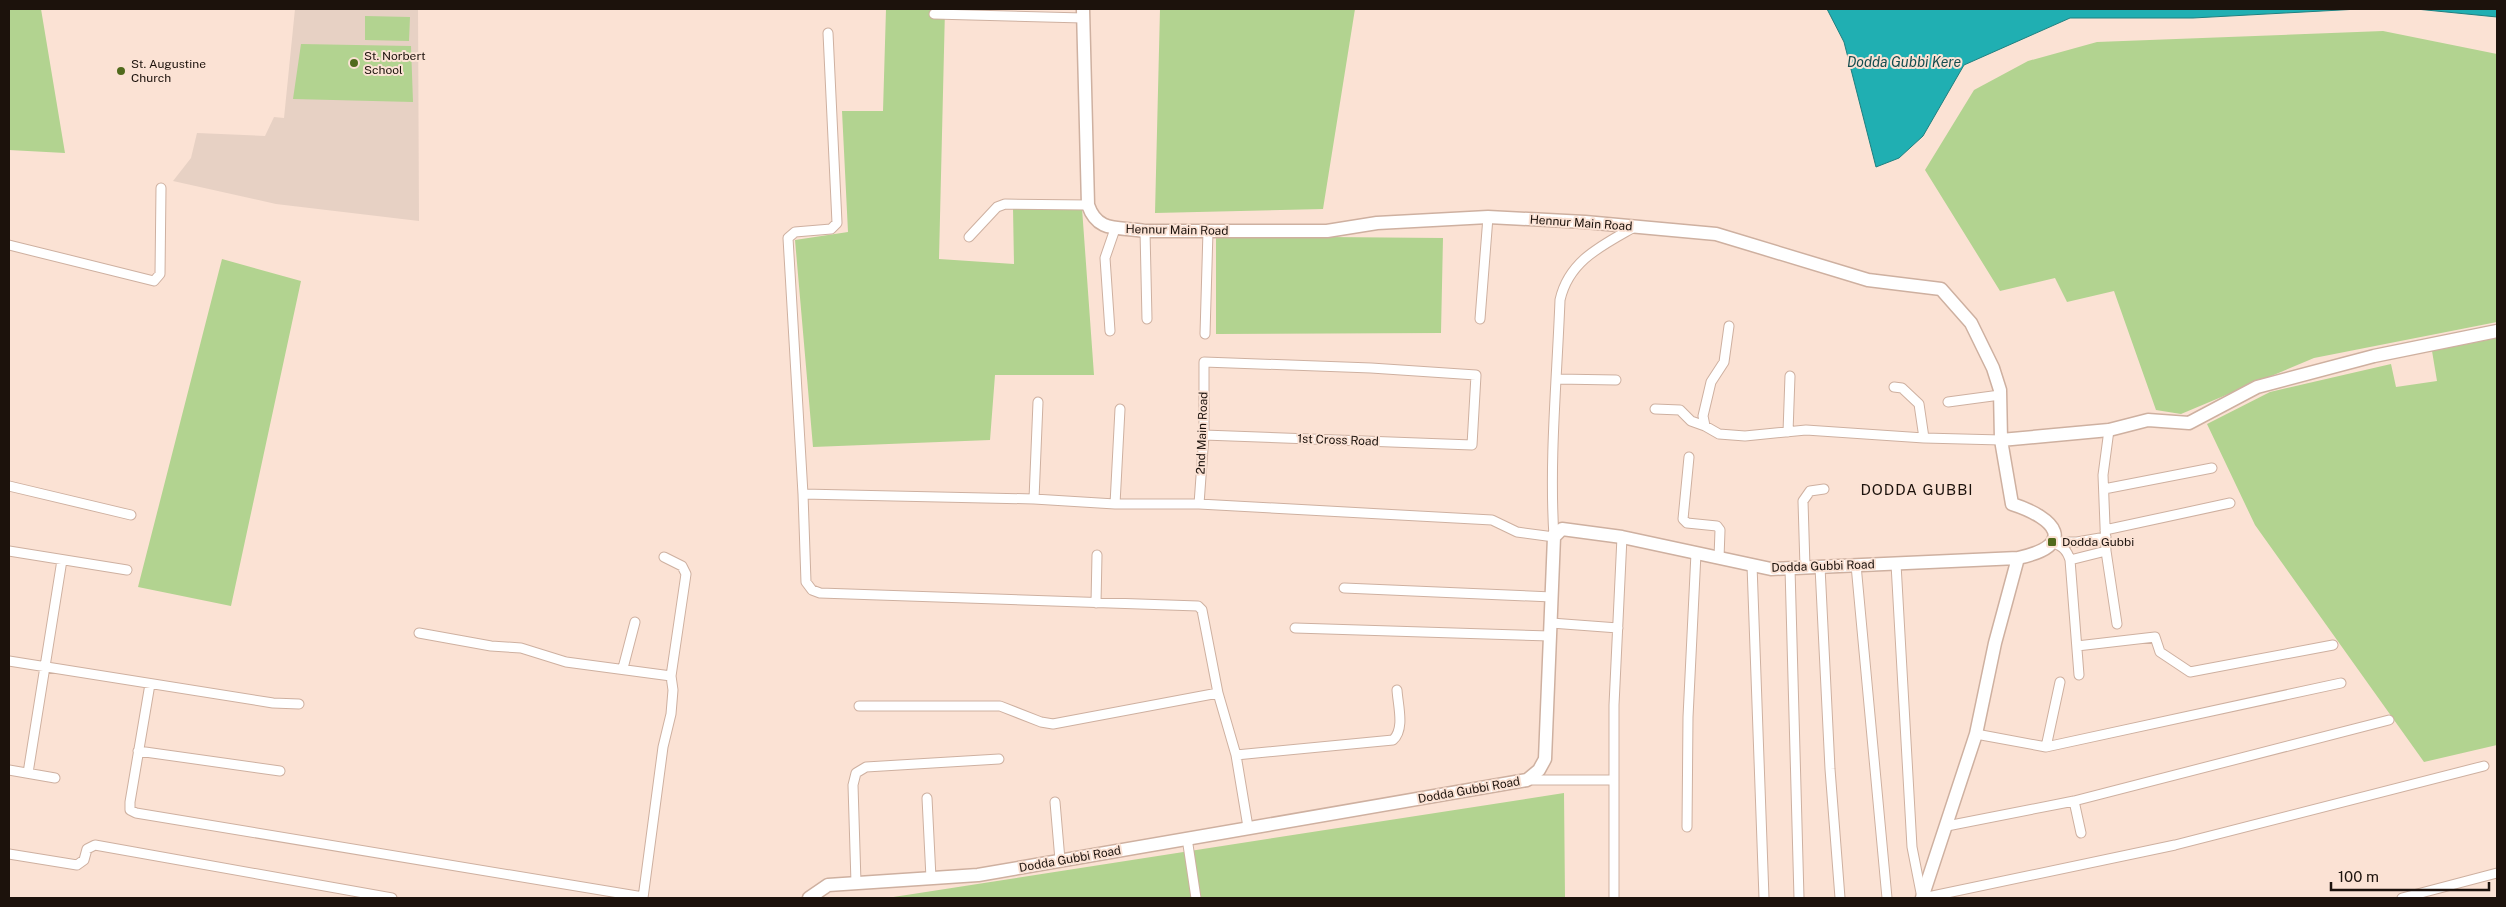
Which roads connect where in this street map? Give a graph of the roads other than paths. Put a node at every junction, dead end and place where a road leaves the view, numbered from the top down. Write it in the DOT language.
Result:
graph roads {
  1 [pos="1022,13"];
  2 [pos="934,14"];
  3 [pos="1083,14"];
  4 [pos="828,33"];
  5 [pos="161,188"];
  6 [pos="1088,205"];
  7 [pos="1488,217"];
  8 [pos="1636,226"];
  9 [pos="1115,229"];
  10 [pos="1145,231"];
  11 [pos="1208,231"];
  12 [pos="969,237"];
  13 [pos="9,247"];
  14 [pos="1147,319"];
  15 [pos="1480,320"];
  16 [pos="1728,326"];
  17 [pos="1110,331"];
  18 [pos="2497,331"];
  19 [pos="1205,334"];
  20 [pos="1790,376"];
  21 [pos="1557,379"];
  22 [pos="1616,380"];
  23 [pos="1894,387"];
  24 [pos="2000,395"];
  25 [pos="1038,402"];
  26 [pos="1948,402"];
  27 [pos="1120,409"];
  28 [pos="1655,409"];
  29 [pos="1705,426"];
  30 [pos="2109,430"];
  31 [pos="1788,432"];
  32 [pos="1204,435"];
  33 [pos="1924,438"];
  34 [pos="2001,440"];
  35 [pos="1472,445"];
  36 [pos="1688,457"];
  37 [pos="2212,468"];
  38 [pos="9,486"];
  39 [pos="1824,489"];
  40 [pos="2104,489"];
  41 [pos="803,494"];
  42 [pos="1034,499"];
  43 [pos="2230,503"];
  44 [pos="1116,504"];
  45 [pos="1199,504"];
  46 [pos="131,515"];
  47 [pos="2106,534"];
  48 [pos="1554,537"];
  49 [pos="1622,537"];
  50 [pos="2052,542"];
  51 [pos="9,551"];
  52 [pos="2106,551"];
  53 [pos="1696,553"];
  54 [pos="1097,555"];
  55 [pos="664,557"];
  56 [pos="1719,558"];
  57 [pos="2018,558"];
  58 [pos="62,560"];
  59 [pos="2070,560"];
  60 [pos="1896,564"];
  61 [pos="1752,565"];
  62 [pos="1856,565"];
  63 [pos="1820,567"];
  64 [pos="1790,568"];
  65 [pos="1805,568"];
  66 [pos="127,570"];
  67 [pos="1344,588"];
  68 [pos="1552,597"];
  69 [pos="1096,603"];
  70 [pos="635,622"];
  71 [pos="2117,624"];
  72 [pos="1295,628"];
  73 [pos="1618,628"];
  74 [pos="1551,630"];
  75 [pos="419,634"];
  76 [pos="2332,644"];
  77 [pos="2077,646"];
  78 [pos="9,661"];
  79 [pos="45,667"];
  80 [pos="623,668"];
  81 [pos="2079,675"];
  82 [pos="670,676"];
  83 [pos="2060,682"];
  84 [pos="2341,683"];
  85 [pos="150,684"];
  86 [pos="1397,690"];
  87 [pos="1218,693"];
  88 [pos="299,704"];
  89 [pos="859,706"];
  90 [pos="2389,720"];
  91 [pos="1976,734"];
  92 [pos="2046,747"];
  93 [pos="138,751"];
  94 [pos="1236,755"];
  95 [pos="999,759"];
  96 [pos="2484,766"];
  97 [pos="9,770"];
  98 [pos="280,771"];
  99 [pos="28,773"];
  100 [pos="55,778"];
  101 [pos="1526,780"];
  102 [pos="1614,780"];
  103 [pos="927,798"];
  104 [pos="2074,801"];
  105 [pos="1055,802"];
  106 [pos="1947,826"];
  107 [pos="1687,827"];
  108 [pos="1248,828"];
  109 [pos="2081,833"];
  110 [pos="1187,838"];
  111 [pos="9,854"];
  112 [pos="1060,860"];
  113 [pos="2497,873"];
  114 [pos="931,878"];
  115 [pos="856,883"];
  116 [pos="2436,894"];
  117 [pos="392,898"];
  118 [pos="643,898"];
  119 [pos="809,898"];
  120 [pos="1196,898"];
  121 [pos="1614,898"];
  122 [pos="1764,898"];
  123 [pos="1799,898"];
  124 [pos="1840,898"];
  125 [pos="1887,898"];
  126 [pos="1922,898"];
  127 [pos="2402,898"];
  1 -- 2 [label="street"];
  1 -- 3 [label="street"];
  3 -- 6 [label="street"];
  4 -- 41 [label="street"];
  5 -- 13 [label="street"];
  6 -- 9 [label="street, Hennur Main Road"];
  6 -- 12 [label="street"];
  7 -- 8 [label="street, Hennur Main Road"];
  7 -- 11 [label="street, Hennur Main Road"];
  7 -- 15 [label="street"];
  8 -- 21 [label="street"];
  8 -- 24 [label="street, Hennur Main Road"];
  9 -- 10 [label="street, Hennur Main Road"];
  9 -- 17 [label="street"];
  10 -- 11 [label="street, Hennur Main Road"];
  10 -- 14 [label="street"];
  11 -- 19 [label="street"];
  16 -- 29 [label="street"];
  18 -- 30 [label="street"];
  20 -- 31 [label="street"];
  21 -- 22 [label="street"];
  21 -- 48 [label="street"];
  23 -- 33 [label="street"];
  24 -- 26 [label="street"];
  24 -- 34 [label="street, Hennur Main Road"];
  25 -- 42 [label="street"];
  27 -- 44 [label="street"];
  28 -- 29 [label="street"];
  29 -- 31 [label="street"];
  30 -- 34 [label="street"];
  30 -- 40 [label="street"];
  31 -- 33 [label="street"];
  32 -- 35 [label="street, 1st Cross Road"];
  32 -- 35 [label="street, 2nd Main Road"];
  32 -- 45 [label="street, 2nd Main Road"];
  33 -- 34 [label="street"];
  34 -- 50 [label="street, Hennur Main Road"];
  36 -- 56 [label="street"];
  37 -- 40 [label="street"];
  38 -- 46 [label="street"];
  39 -- 65 [label="street"];
  40 -- 47 [label="street"];
  41 -- 42 [label="street"];
  41 -- 69 [label="street"];
  42 -- 44 [label="street"];
  43 -- 47 [label="street"];
  44 -- 45 [label="street"];
  45 -- 48 [label="street"];
  47 -- 50 [label="street"];
  47 -- 52 [label="street"];
  48 -- 49 [label="street, Dodda Gubbi Road"];
  48 -- 68 [label="street, Dodda Gubbi Road"];
  49 -- 53 [label="street, Dodda Gubbi Road"];
  49 -- 73 [label="street"];
  50 -- 57 [label="street"];
  50 -- 59 [label="street"];
  51 -- 58 [label="street"];
  52 -- 59 [label="street"];
  52 -- 71 [label="street"];
  53 -- 56 [label="street, Dodda Gubbi Road"];
  53 -- 107 [label="street"];
  54 -- 69 [label="street"];
  55 -- 82 [label="street"];
  56 -- 61 [label="street, Dodda Gubbi Road"];
  57 -- 60 [label="street, Dodda Gubbi Road"];
  57 -- 91 [label="street"];
  58 -- 66 [label="street"];
  58 -- 79 [label="street"];
  59 -- 77 [label="street"];
  60 -- 62 [label="street, Dodda Gubbi Road"];
  60 -- 126 [label="street"];
  61 -- 64 [label="street, Dodda Gubbi Road"];
  61 -- 122 [label="street"];
  62 -- 63 [label="street, Dodda Gubbi Road"];
  62 -- 125 [label="street"];
  63 -- 65 [label="street, Dodda Gubbi Road"];
  63 -- 124 [label="street"];
  64 -- 65 [label="street, Dodda Gubbi Road"];
  64 -- 123 [label="street"];
  67 -- 68 [label="street"];
  68 -- 74 [label="street, Dodda Gubbi Road"];
  69 -- 87 [label="street"];
  70 -- 80 [label="street"];
  72 -- 74 [label="street"];
  73 -- 74 [label="street"];
  73 -- 102 [label="street"];
  74 -- 101 [label="street, Dodda Gubbi Road"];
  75 -- 80 [label="street"];
  76 -- 77 [label="street"];
  77 -- 81 [label="street"];
  78 -- 79 [label="street"];
  79 -- 85 [label="street"];
  79 -- 99 [label="street"];
  80 -- 82 [label="street"];
  82 -- 118 [label="street"];
  83 -- 92 [label="street"];
  84 -- 92 [label="street"];
  85 -- 88 [label="street"];
  85 -- 93 [label="street"];
  86 -- 94 [label="street"];
  87 -- 89 [label="street"];
  87 -- 94 [label="street"];
  90 -- 104 [label="street"];
  91 -- 92 [label="street"];
  91 -- 106 [label="street"];
  93 -- 98 [label="street"];
  93 -- 118 [label="street"];
  94 -- 108 [label="street"];
  95 -- 115 [label="street"];
  96 -- 126 [label="street"];
  97 -- 99 [label="street"];
  99 -- 100 [label="street"];
  101 -- 102 [label="street"];
  101 -- 108 [label="street, Dodda Gubbi Road"];
  102 -- 121 [label="street"];
  103 -- 114 [label="street"];
  104 -- 106 [label="street"];
  104 -- 109 [label="street"];
  105 -- 112 [label="street"];
  106 -- 126 [label="street"];
  108 -- 110 [label="street, Dodda Gubbi Road"];
  110 -- 112 [label="street, Dodda Gubbi Road"];
  110 -- 120 [label="street"];
  111 -- 117 [label="street"];
  112 -- 114 [label="street, Dodda Gubbi Road"];
  113 -- 116 [label="street"];
  114 -- 115 [label="street, Dodda Gubbi Road"];
  115 -- 119 [label="street, Dodda Gubbi Road"];
  116 -- 127 [label="street"];
}
